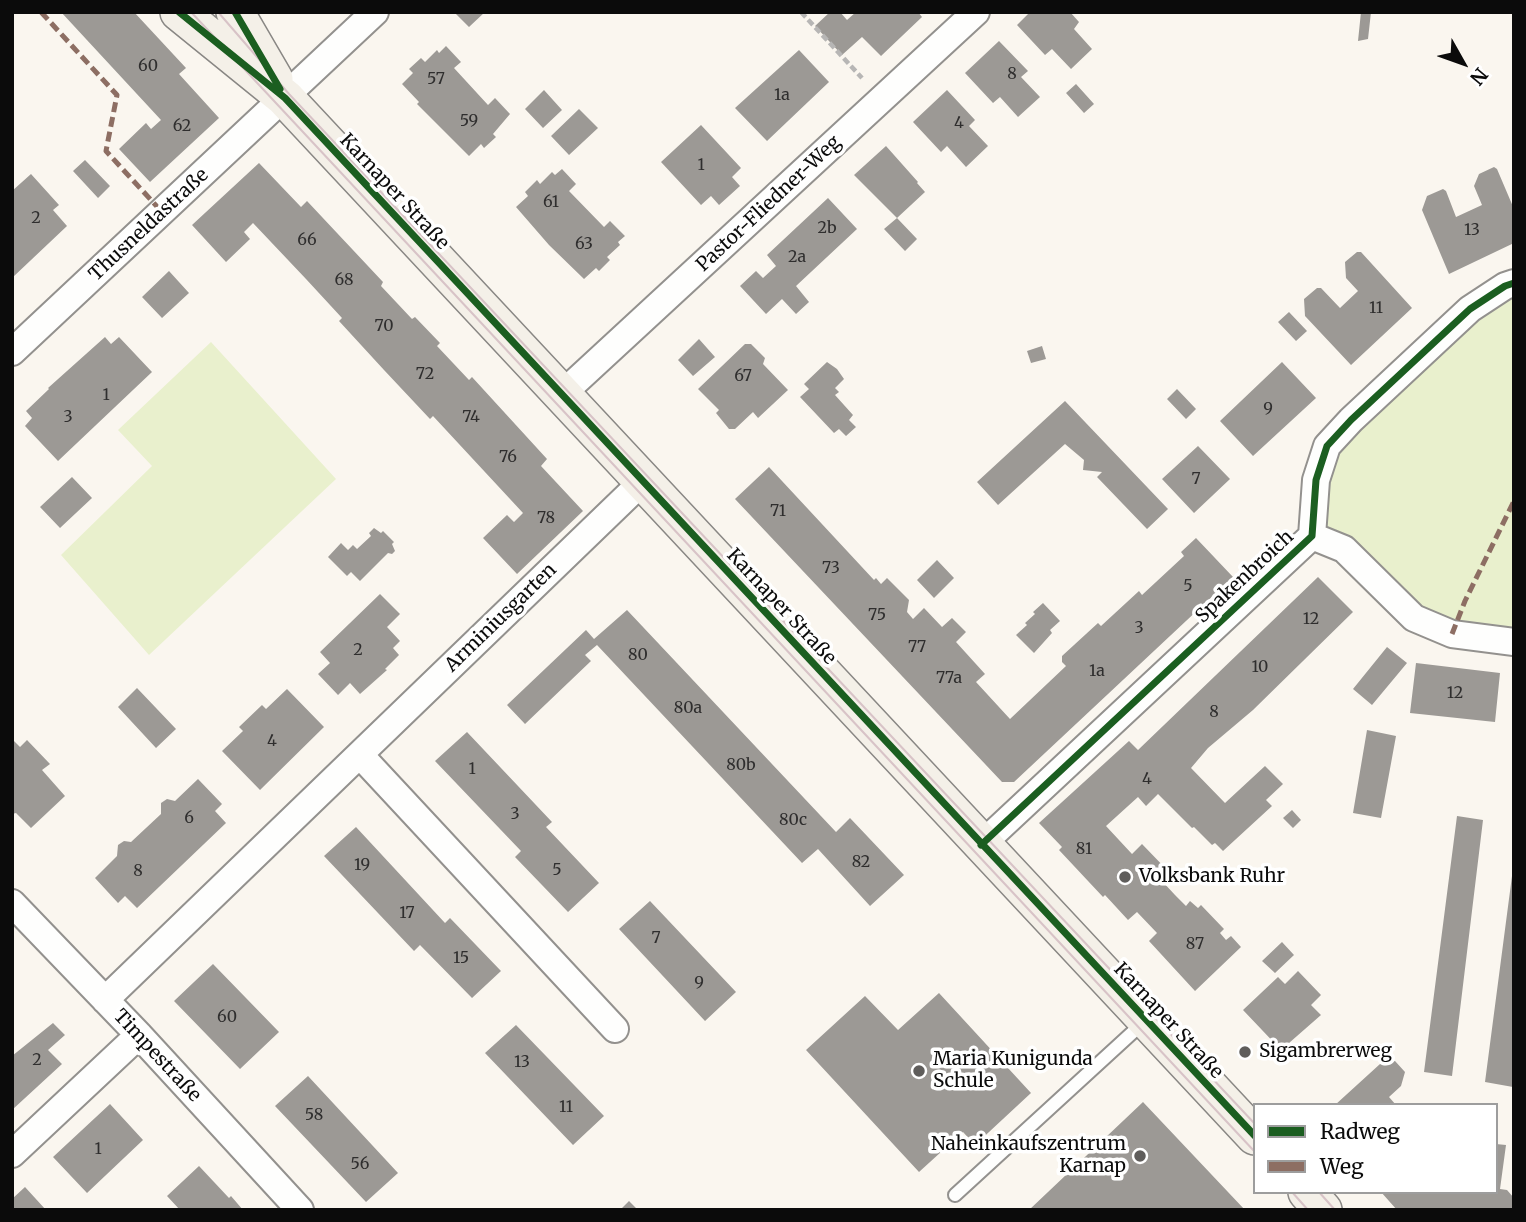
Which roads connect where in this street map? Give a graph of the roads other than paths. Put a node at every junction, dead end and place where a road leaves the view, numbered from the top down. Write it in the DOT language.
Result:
graph roads {
  1 [pos="179,12"];
  2 [pos="235,12"];
  3 [pos="375,12"];
  4 [pos="976,12"];
  5 [pos="285,98"];
  6 [pos="1514,283"];
  7 [pos="12,352"];
  8 [pos="561,395"];
  9 [pos="642,482"];
  10 [pos="1312,536"];
  11 [pos="1514,642"];
  12 [pos="360,755"];
  13 [pos="981,845"];
  14 [pos="12,903"];
  15 [pos="105,1000"];
  16 [pos="1146,1021"];
  17 [pos="615,1029"];
  18 [pos="139,1035"];
  19 [pos="1253,1134"];
  20 [pos="12,1154"];
  21 [pos="1309,1194"];
  22 [pos="955,1195"];
  23 [pos="300,1210"];
  24 [pos="1324,1210"];
  1 -- 5 [label="main road, Karnaper Straße"];
  2 -- 5 [label="main road, Karnaper Straße"];
  3 -- 5 [label="street, Thusneldastraße"];
  4 -- 8 [label="street, Pastor-Fliedner-Weg"];
  5 -- 7 [label="street, Thusneldastraße"];
  5 -- 8 [label="main road, Karnaper Straße"];
  6 -- 10 [label="street, Spakenbroich"];
  8 -- 9 [label="main road, Karnaper Straße"];
  9 -- 12 [label="street, Arminiusgarten"];
  9 -- 13 [label="main road, Karnaper Straße"];
  10 -- 11 [label="street"];
  10 -- 13 [label="street, Spakenbroich"];
  12 -- 15 [label="street, Arminiusgarten"];
  12 -- 17 [label="street"];
  13 -- 16 [label="main road, Karnaper Straße"];
  14 -- 15 [label="street, Timpestraße"];
  15 -- 18 [label="street, Timpestraße"];
  16 -- 19 [label="main road, Karnaper Straße"];
  16 -- 22 [label="lane"];
  18 -- 20 [label="street"];
  18 -- 23 [label="street, Timpestraße"];
  21 -- 24 [label="main road"];
}
